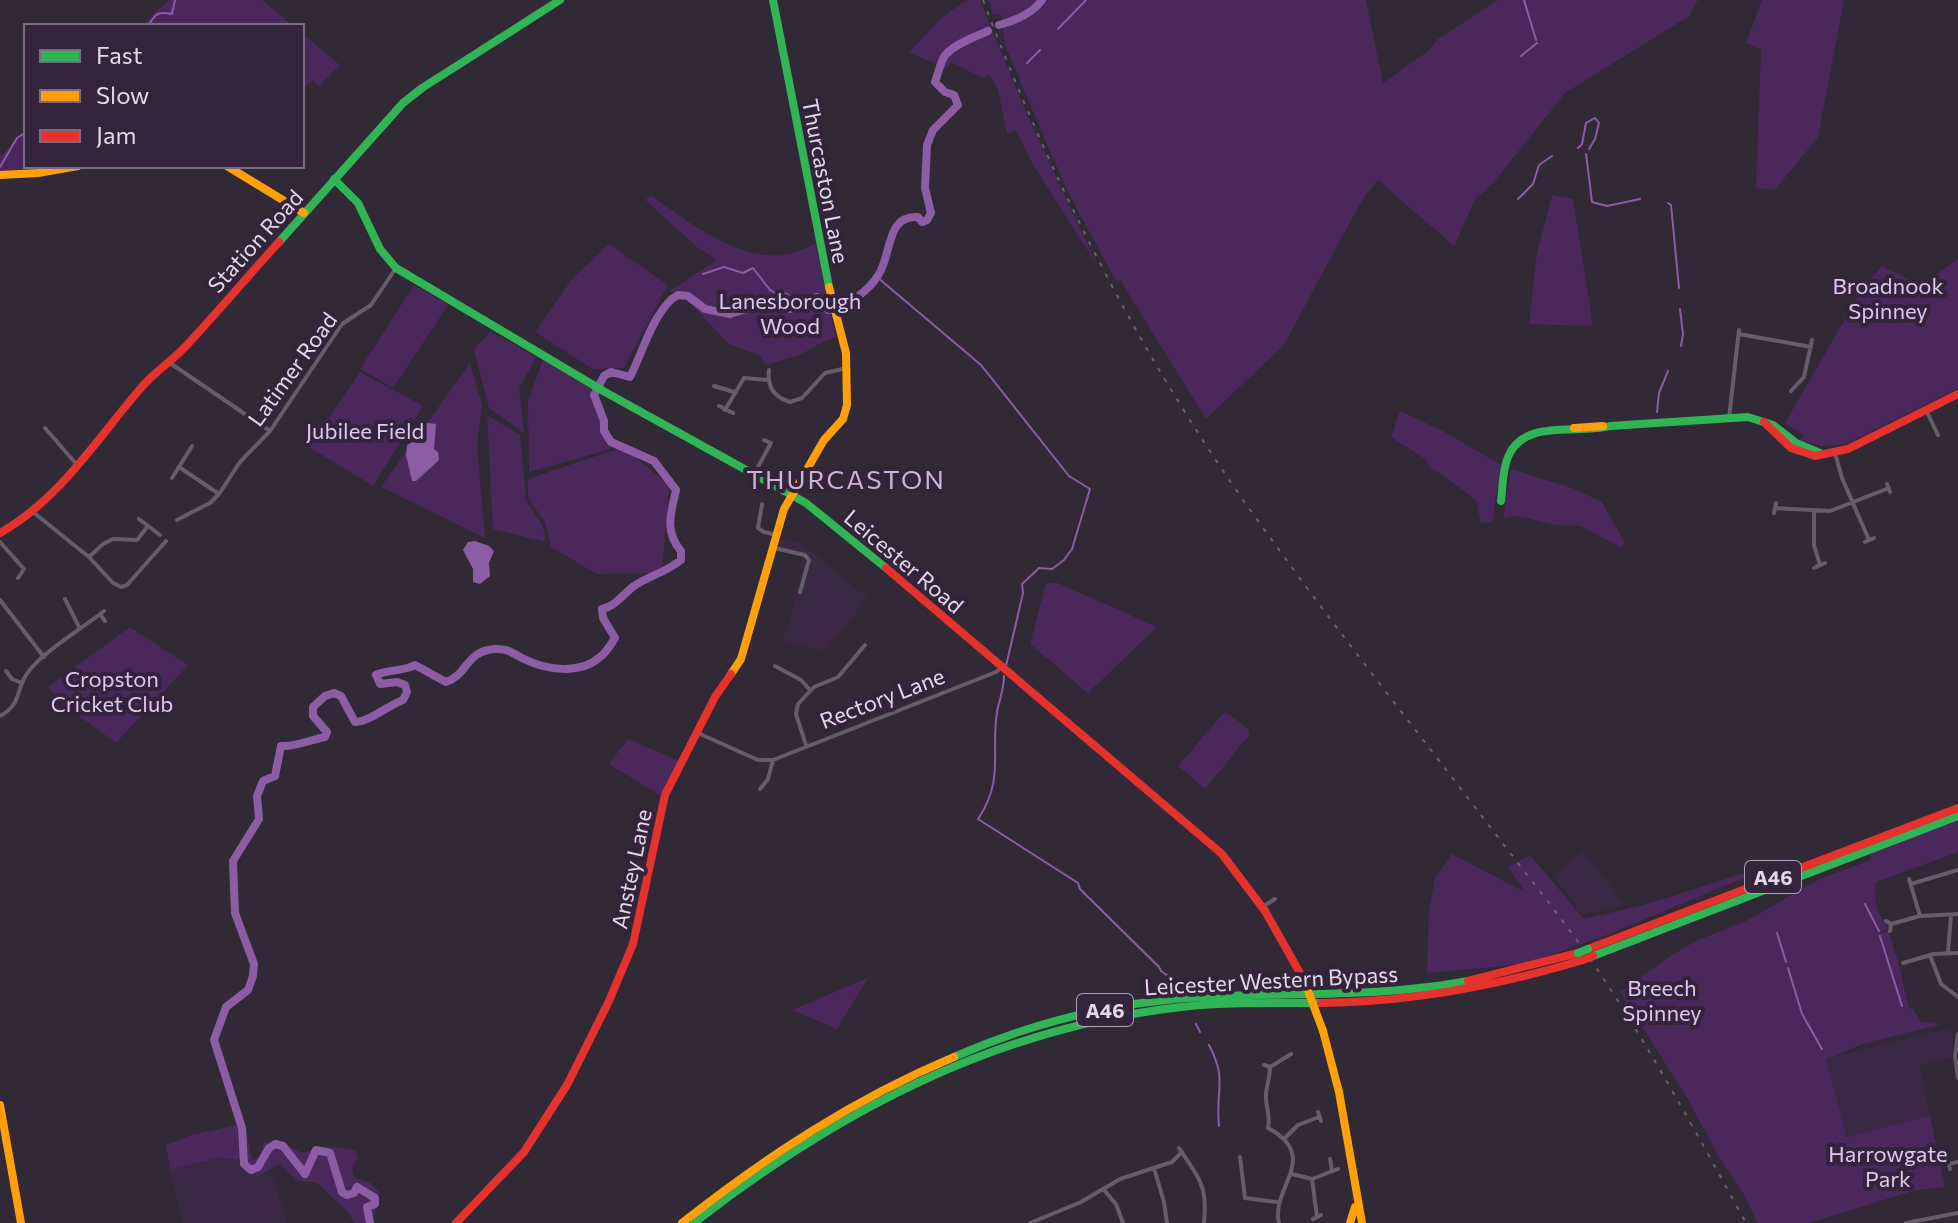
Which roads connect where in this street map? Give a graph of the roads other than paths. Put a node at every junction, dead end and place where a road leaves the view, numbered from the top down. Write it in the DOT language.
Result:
graph roads {
  1 [pos="560,0"];
  2 [pos="773,0"];
  3 [pos="61,168"];
  4 [pos="230,168"];
  5 [pos="0,175"];
  6 [pos="334,179"];
  7 [pos="304,213"];
  8 [pos="396,268"];
  9 [pos="1812,340"];
  10 [pos="1811,347"];
  11 [pos="169,363"];
  12 [pos="847,368"];
  13 [pos="769,370"];
  14 [pos="768,380"];
  15 [pos="714,386"];
  16 [pos="1793,391"];
  17 [pos="734,392"];
  18 [pos="1958,394"];
  19 [pos="719,406"];
  20 [pos="725,410"];
  21 [pos="1926,410"];
  22 [pos="733,413"];
  23 [pos="1729,418"];
  24 [pos="44,426"];
  25 [pos="270,431"];
  26 [pos="1938,435"];
  27 [pos="764,440"];
  28 [pos="771,443"];
  29 [pos="192,446"];
  30 [pos="778,447"];
  31 [pos="1835,453"];
  32 [pos="78,466"];
  33 [pos="179,467"];
  34 [pos="753,476"];
  35 [pos="172,478"];
  36 [pos="1889,488"];
  37 [pos="219,494"];
  38 [pos="793,496"];
  39 [pos="1501,501"];
  40 [pos="1852,503"];
  41 [pos="762,504"];
  42 [pos="1775,508"];
  43 [pos="33,512"];
  44 [pos="1814,512"];
  45 [pos="139,519"];
  46 [pos="177,520"];
  47 [pos="148,526"];
  48 [pos="0,533"];
  49 [pos="160,535"];
  50 [pos="777,535"];
  51 [pos="1869,540"];
  52 [pos="166,541"];
  53 [pos="0,542"];
  54 [pos="774,548"];
  55 [pos="89,557"];
  56 [pos="1820,565"];
  57 [pos="18,578"];
  58 [pos="800,592"];
  59 [pos="1,599"];
  60 [pos="65,599"];
  61 [pos="105,621"];
  62 [pos="80,629"];
  63 [pos="865,644"];
  64 [pos="44,657"];
  65 [pos="775,666"];
  66 [pos="1001,668"];
  67 [pos="781,669"];
  68 [pos="6,670"];
  69 [pos="778,676"];
  70 [pos="22,683"];
  71 [pos="810,690"];
  72 [pos="0,716"];
  73 [pos="698,733"];
  74 [pos="806,745"];
  75 [pos="773,760"];
  76 [pos="760,789"];
  77 [pos="1958,808"];
  78 [pos="1958,816"];
  79 [pos="1958,871"];
  80 [pos="1275,899"];
  81 [pos="1263,909"];
  82 [pos="1951,914"];
  83 [pos="1958,914"];
  84 [pos="1920,916"];
  85 [pos="1890,931"];
  86 [pos="1948,952"];
  87 [pos="1591,953"];
  88 [pos="1958,953"];
  89 [pos="1930,955"];
  90 [pos="1580,957"];
  91 [pos="1901,964"];
  92 [pos="1958,997"];
  93 [pos="1958,1034"];
  94 [pos="1957,1052"];
  95 [pos="1291,1054"];
  96 [pos="1958,1078"];
  97 [pos="0,1105"];
  98 [pos="1319,1117"];
  99 [pos="1268,1128"];
  100 [pos="1261,1133"];
  101 [pos="1284,1139"];
  102 [pos="1240,1157"];
  103 [pos="1330,1159"];
  104 [pos="1958,1162"];
  105 [pos="1948,1164"];
  106 [pos="1154,1168"];
  107 [pos="1338,1169"];
  108 [pos="1332,1171"];
  109 [pos="1292,1174"];
  110 [pos="1312,1179"];
  111 [pos="1103,1189"];
  112 [pos="1356,1199"];
  113 [pos="1277,1202"];
  114 [pos="1958,1213"];
  115 [pos="1317,1217"];
  116 [pos="21,1223"];
  117 [pos="456,1223"];
  118 [pos="682,1223"];
  119 [pos="694,1223"];
  120 [pos="1030,1223"];
  121 [pos="1123,1223"];
  122 [pos="1167,1223"];
  123 [pos="1204,1223"];
  124 [pos="1279,1223"];
  125 [pos="1350,1223"];
  126 [pos="1362,1223"];
  127 [pos="1910,1223"];
  1 -- 6 [label="main road, Station Road"];
  2 -- 12 [label="main road, Thurcaston Lane"];
  3 -- 5 [label="main road"];
  4 -- 7 [label="main road"];
  6 -- 7 [label="main road, Station Road"];
  6 -- 8 [label="main road, Leicester Road"];
  7 -- 11 [label="main road, Station Road"];
  8 -- 25 [label="street, Latimer Road"];
  8 -- 34 [label="main road, Leicester Road"];
  9 -- 10 [label="street"];
  10 -- 16 [label="street"];
  10 -- 23 [label="street"];
  11 -- 25 [label="street"];
  11 -- 32 [label="main road, Station Road"];
  12 -- 14 [label="street"];
  12 -- 38 [label="main road, Thurcaston Lane"];
  13 -- 14 [label="street"];
  14 -- 17 [label="street"];
  15 -- 17 [label="street"];
  17 -- 20 [label="street"];
  18 -- 21 [label="main road"];
  19 -- 20 [label="street"];
  20 -- 22 [label="street"];
  21 -- 26 [label="street"];
  21 -- 31 [label="main road"];
  23 -- 31 [label="main road"];
  23 -- 39 [label="main road"];
  24 -- 32 [label="street"];
  25 -- 37 [label="street, Latimer Road"];
  27 -- 28 [label="street"];
  28 -- 30 [label="street"];
  28 -- 34 [label="street"];
  29 -- 33 [label="street"];
  31 -- 40 [label="street"];
  32 -- 43 [label="main road, Station Road"];
  33 -- 35 [label="street"];
  33 -- 37 [label="street"];
  34 -- 38 [label="main road, Leicester Road"];
  36 -- 40 [label="street"];
  37 -- 46 [label="street, Latimer Road"];
  38 -- 50 [label="main road, Anstey Lane"];
  38 -- 66 [label="main road, Leicester Road"];
  40 -- 44 [label="street"];
  40 -- 51 [label="street"];
  41 -- 50 [label="street"];
  42 -- 44 [label="street"];
  43 -- 48 [label="main road, Station Road"];
  43 -- 55 [label="street"];
  44 -- 56 [label="street"];
  45 -- 47 [label="street"];
  47 -- 49 [label="street"];
  47 -- 55 [label="street"];
  50 -- 54 [label="main road, Anstey Lane"];
  52 -- 55 [label="street"];
  53 -- 57 [label="street"];
  54 -- 58 [label="street"];
  54 -- 73 [label="main road, Anstey Lane"];
  59 -- 64 [label="street"];
  60 -- 62 [label="street"];
  61 -- 62 [label="street"];
  62 -- 64 [label="street"];
  63 -- 71 [label="street"];
  64 -- 70 [label="street"];
  65 -- 67 [label="street"];
  66 -- 74 [label="street, Rectory Lane"];
  66 -- 81 [label="main road, Leicester Road"];
  67 -- 69 [label="street"];
  67 -- 71 [label="street"];
  68 -- 70 [label="street"];
  70 -- 72 [label="street"];
  71 -- 74 [label="street"];
  73 -- 75 [label="street"];
  73 -- 117 [label="main road, Anstey Lane"];
  74 -- 75 [label="street, Rectory Lane"];
  75 -- 76 [label="street"];
  77 -- 87 [label="main road, A46"];
  78 -- 87 [label="main road, A46"];
  79 -- 84 [label="street"];
  80 -- 81 [label="street"];
  81 -- 112 [label="main road, Leicester Road, bridge"];
  82 -- 83 [label="street"];
  82 -- 84 [label="street"];
  82 -- 86 [label="street"];
  84 -- 85 [label="street"];
  86 -- 88 [label="street"];
  86 -- 89 [label="street"];
  87 -- 90 [label="main road, A46, bridge"];
  89 -- 91 [label="street"];
  89 -- 92 [label="street"];
  90 -- 118 [label="main road, Leicester Western Bypass / A46"];
  90 -- 119 [label="main road, Leicester Western Bypass / A46"];
  93 -- 94 [label="street"];
  94 -- 96 [label="street"];
  95 -- 99 [label="street"];
  97 -- 116 [label="main road"];
  98 -- 101 [label="street"];
  99 -- 100 [label="street"];
  99 -- 101 [label="street"];
  101 -- 109 [label="street"];
  102 -- 113 [label="street"];
  103 -- 108 [label="street"];
  104 -- 105 [label="street"];
  106 -- 111 [label="street"];
  106 -- 122 [label="street"];
  106 -- 123 [label="street"];
  107 -- 108 [label="street"];
  108 -- 110 [label="street"];
  109 -- 110 [label="street"];
  109 -- 113 [label="street"];
  110 -- 115 [label="street"];
  111 -- 120 [label="street"];
  111 -- 121 [label="street"];
  112 -- 125 [label="main road"];
  112 -- 126 [label="main road, Leicester Road"];
  113 -- 124 [label="street"];
  114 -- 127 [label="street"];
}
